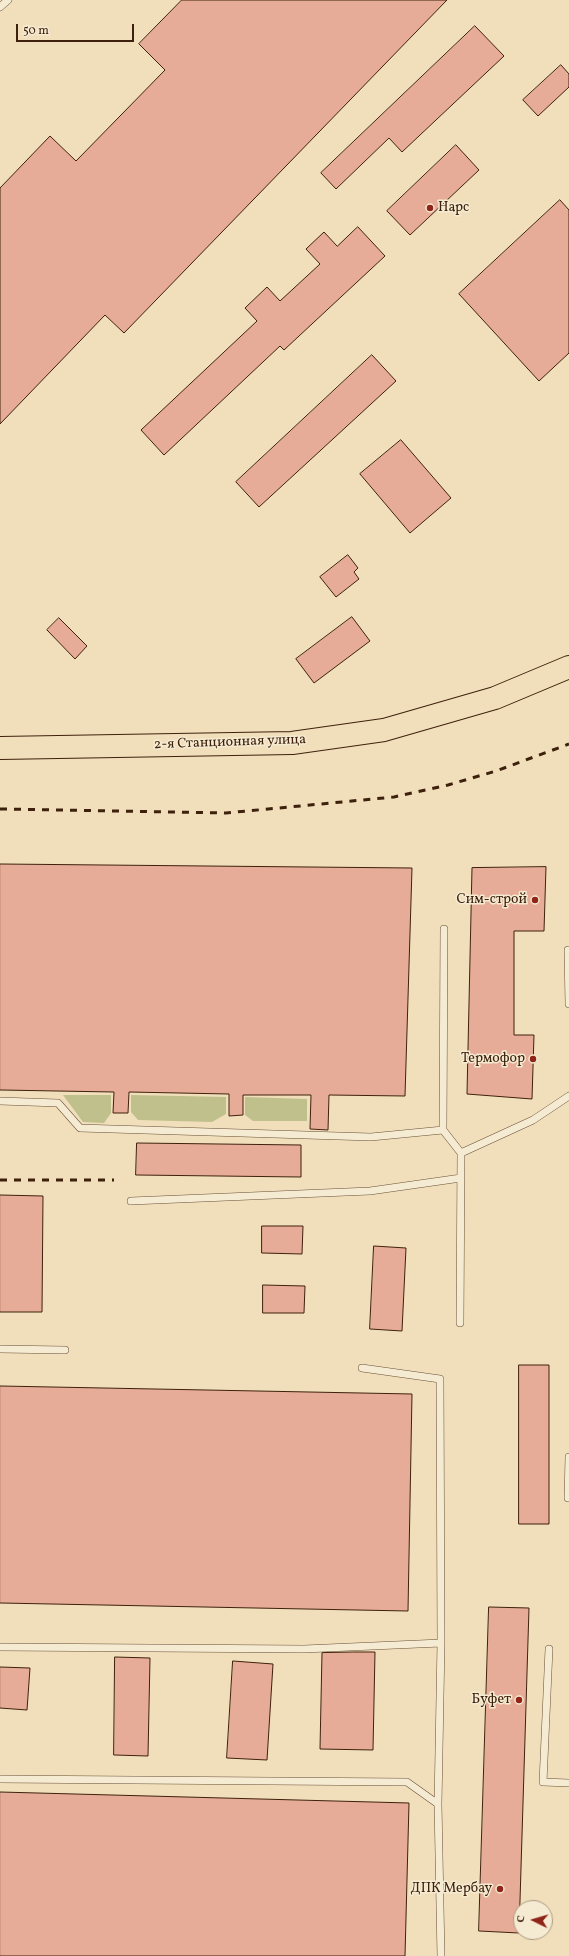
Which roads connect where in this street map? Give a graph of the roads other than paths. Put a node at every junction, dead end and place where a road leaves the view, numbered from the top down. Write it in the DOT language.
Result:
graph roads {
  1 [pos="8,0"];
  2 [pos="0,8"];
  3 [pos="569,667"];
  4 [pos="0,748"];
  5 [pos="444,929"];
  6 [pos="568,950"];
  7 [pos="569,1004"];
  8 [pos="569,1096"];
  9 [pos="0,1101"];
  10 [pos="443,1130"];
  11 [pos="461,1153"];
  12 [pos="461,1178"];
  13 [pos="131,1201"];
  14 [pos="460,1323"];
  15 [pos="0,1349"];
  16 [pos="65,1350"];
  17 [pos="362,1368"];
  18 [pos="569,1457"];
  19 [pos="568,1498"];
  20 [pos="441,1643"];
  21 [pos="0,1647"];
  22 [pos="548,1649"];
  23 [pos="0,1779"];
  24 [pos="569,1783"];
  25 [pos="438,1804"];
  26 [pos="441,1956"];
  1 -- 2 [label="lane"];
  3 -- 4 [label="main road, 2-я Станционная улица"];
  5 -- 10 [label="lane"];
  6 -- 7 [label="lane"];
  8 -- 11 [label="lane"];
  9 -- 10 [label="lane"];
  10 -- 11 [label="lane"];
  11 -- 12 [label="lane"];
  12 -- 13 [label="lane"];
  12 -- 14 [label="lane"];
  15 -- 16 [label="lane"];
  17 -- 20 [label="lane"];
  18 -- 19 [label="lane"];
  20 -- 21 [label="lane"];
  20 -- 25 [label="lane"];
  22 -- 24 [label="lane"];
  23 -- 25 [label="lane"];
  25 -- 26 [label="lane"];
}
